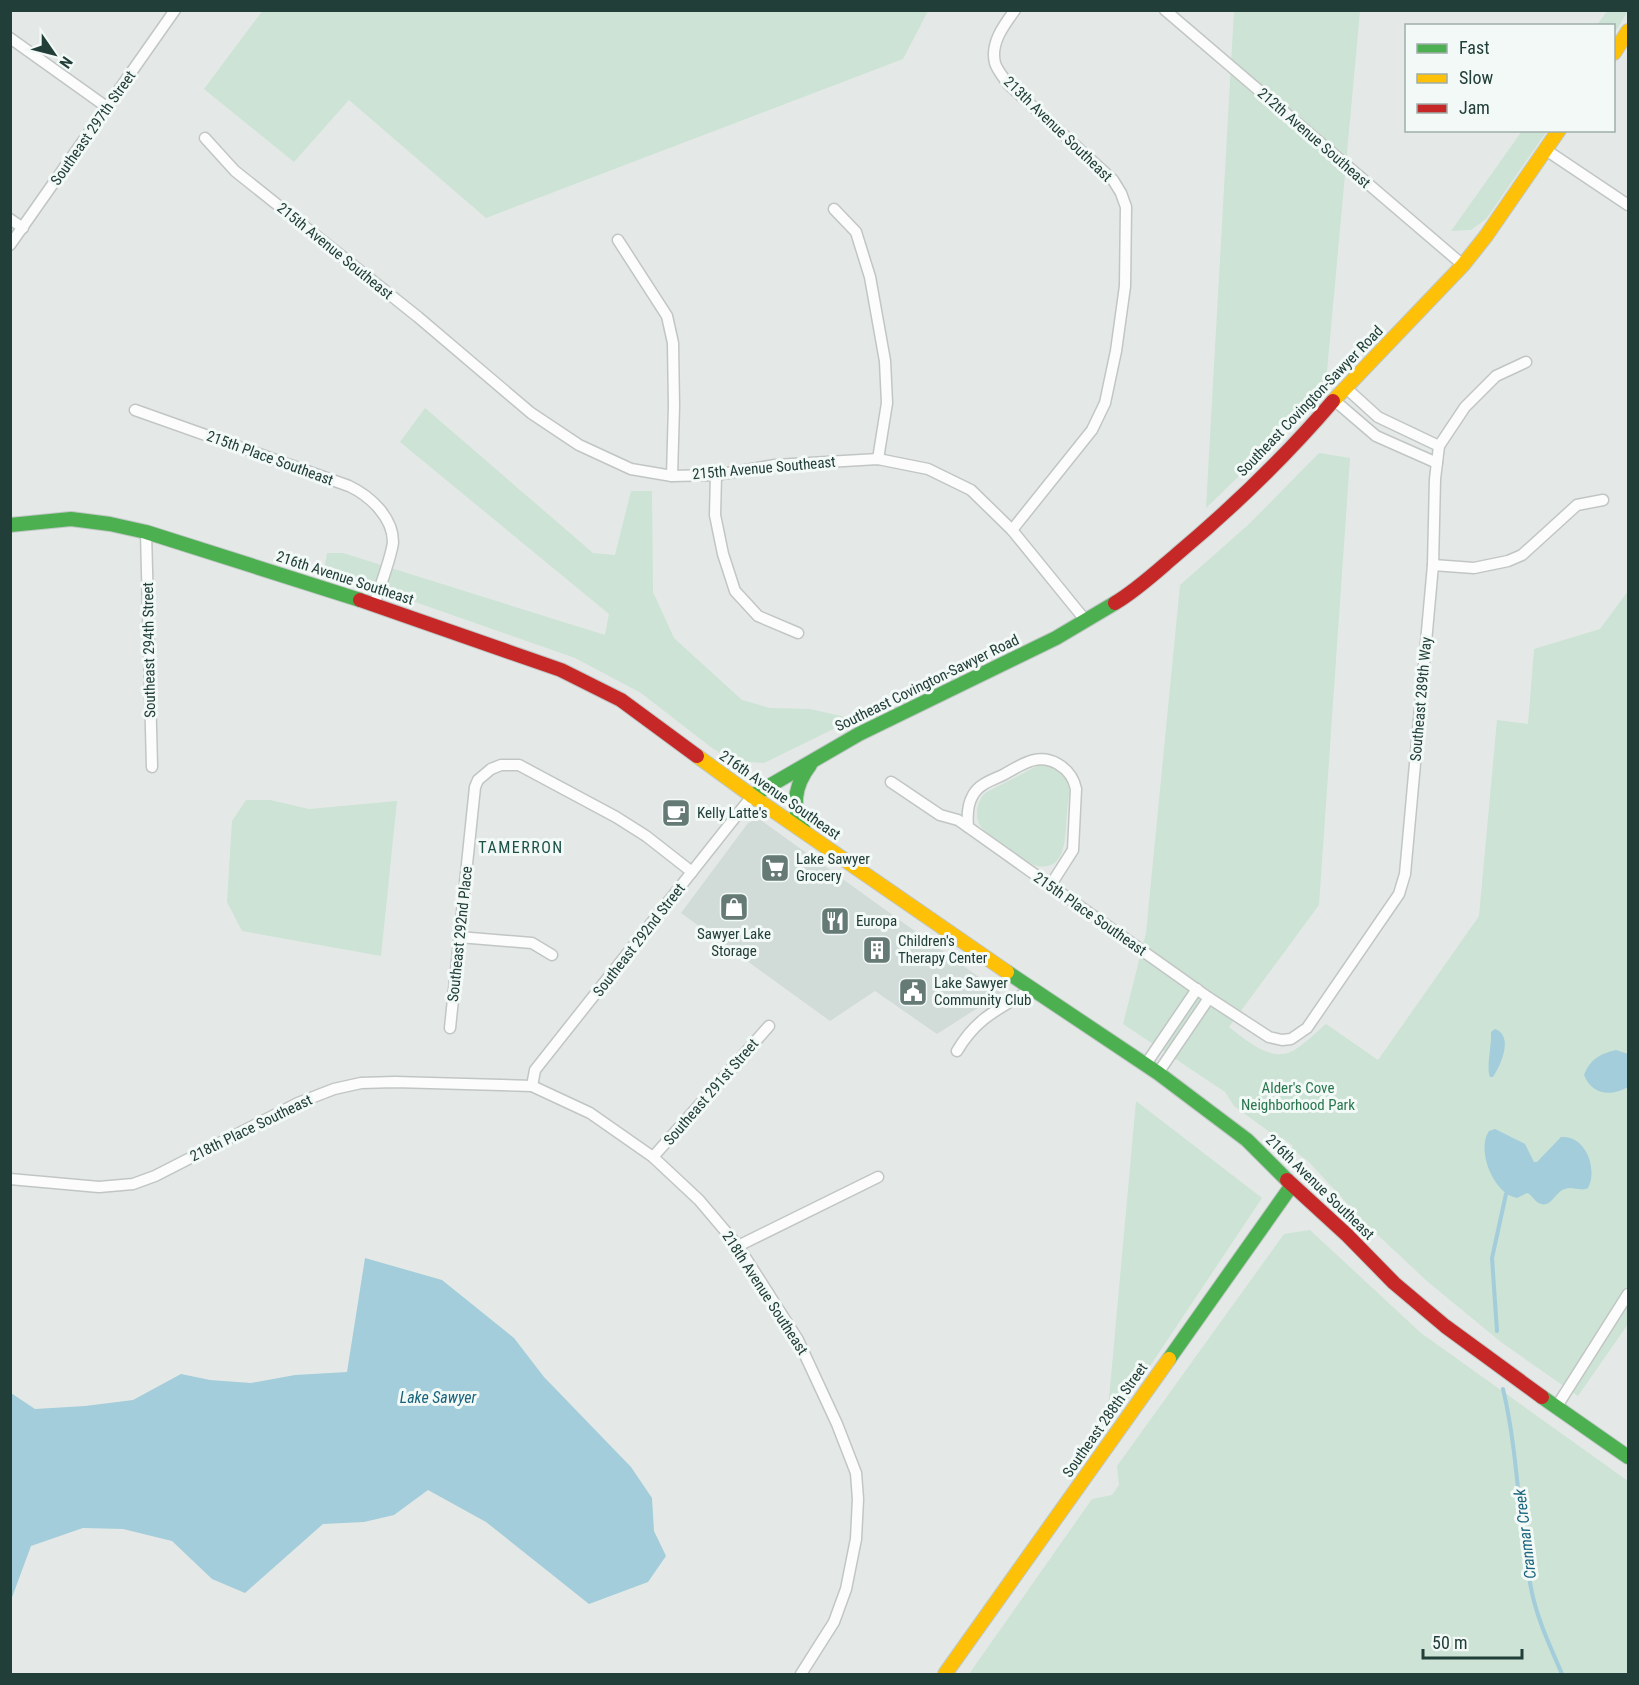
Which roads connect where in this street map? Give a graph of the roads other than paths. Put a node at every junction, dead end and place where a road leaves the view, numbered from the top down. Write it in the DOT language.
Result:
graph roads {
  1 [pos="175,10"];
  2 [pos="1015,10"];
  3 [pos="1165,10"];
  4 [pos="1629,32"];
  5 [pos="10,38"];
  6 [pos="1615,52"];
  7 [pos="108,108"];
  8 [pos="1558,132"];
  9 [pos="205,138"];
  10 [pos="1546,150"];
  11 [pos="1629,205"];
  12 [pos="834,209"];
  13 [pos="10,219"];
  14 [pos="23,228"];
  15 [pos="618,240"];
  16 [pos="10,245"];
  17 [pos="1463,265"];
  18 [pos="1526,362"];
  19 [pos="1346,388"];
  20 [pos="1334,400"];
  21 [pos="135,410"];
  22 [pos="1439,446"];
  23 [pos="878,459"];
  24 [pos="1437,463"];
  25 [pos="716,475"];
  26 [pos="672,476"];
  27 [pos="1603,500"];
  28 [pos="10,525"];
  29 [pos="1012,530"];
  30 [pos="146,532"];
  31 [pos="1433,565"];
  32 [pos="374,604"];
  33 [pos="1086,621"];
  34 [pos="798,633"];
  35 [pos="818,757"];
  36 [pos="152,767"];
  37 [pos="891,782"];
  38 [pos="752,796"];
  39 [pos="968,827"];
  40 [pos="805,833"];
  41 [pos="692,872"];
  42 [pos="1050,885"];
  43 [pos="459,936"];
  44 [pos="552,956"];
  45 [pos="1197,989"];
  46 [pos="1032,990"];
  47 [pos="1209,998"];
  48 [pos="769,1026"];
  49 [pos="450,1028"];
  50 [pos="1291,1039"];
  51 [pos="957,1052"];
  52 [pos="1146,1064"];
  53 [pos="1158,1073"];
  54 [pos="532,1086"];
  55 [pos="653,1157"];
  56 [pos="878,1177"];
  57 [pos="10,1179"];
  58 [pos="1292,1185"];
  59 [pos="738,1246"];
  60 [pos="1629,1294"];
  61 [pos="1557,1406"];
  62 [pos="1629,1457"];
  63 [pos="801,1674"];
  64 [pos="945,1674"];
  1 -- 7 [label="street, Southeast 297th Street"];
  2 -- 29 [label="street, 213th Avenue Southeast"];
  3 -- 17 [label="street, 212th Avenue Southeast"];
  4 -- 6 [label="street"];
  5 -- 7 [label="street"];
  7 -- 14 [label="street, Southeast 297th Street"];
  8 -- 10 [label="street, Southeast Covington-Sawyer Road"];
  9 -- 26 [label="street, 215th Avenue Southeast"];
  10 -- 11 [label="street"];
  10 -- 17 [label="street, Southeast Covington-Sawyer Road"];
  12 -- 23 [label="street"];
  13 -- 14 [label="street"];
  14 -- 16 [label="street, Southeast 297th Street"];
  15 -- 26 [label="street"];
  17 -- 19 [label="street, Southeast Covington-Sawyer Road"];
  18 -- 22 [label="street, Southeast 289th Way"];
  19 -- 20 [label="street, Southeast Covington-Sawyer Road"];
  19 -- 22 [label="street"];
  20 -- 24 [label="street"];
  20 -- 33 [label="street, Southeast Covington-Sawyer Road"];
  21 -- 32 [label="street, 215th Place Southeast"];
  22 -- 24 [label="street, Southeast 289th Way"];
  23 -- 25 [label="street, 215th Avenue Southeast"];
  23 -- 29 [label="street, 215th Avenue Southeast"];
  24 -- 31 [label="street, Southeast 289th Way"];
  25 -- 26 [label="street, 215th Avenue Southeast"];
  25 -- 34 [label="street"];
  27 -- 31 [label="street"];
  28 -- 30 [label="street, 216th Avenue Southeast"];
  29 -- 33 [label="street, 215th Avenue Southeast"];
  30 -- 32 [label="street, 216th Avenue Southeast"];
  30 -- 36 [label="street, Southeast 294th Street"];
  31 -- 50 [label="street, Southeast 289th Way"];
  32 -- 38 [label="street, 216th Avenue Southeast"];
  33 -- 35 [label="street, Southeast Covington-Sawyer Road"];
  35 -- 38 [label="street, Southeast Covington-Sawyer Road"];
  35 -- 40 [label="street"];
  37 -- 39 [label="street, 215th Place Southeast"];
  38 -- 40 [label="street, 216th Avenue Southeast"];
  38 -- 41 [label="street, Southeast 292nd Street"];
  39 -- 42 [label="street, 215th Place Southeast"];
  39 -- 42 [label="street"];
  40 -- 46 [label="street, 216th Avenue Southeast"];
  41 -- 43 [label="street, Southeast 292nd Place"];
  41 -- 54 [label="street, Southeast 292nd Street"];
  42 -- 45 [label="street, 215th Place Southeast"];
  43 -- 44 [label="street"];
  43 -- 49 [label="street, Southeast 292nd Place"];
  45 -- 47 [label="street, 215th Place Southeast"];
  45 -- 52 [label="street"];
  46 -- 51 [label="street"];
  46 -- 52 [label="street, 216th Avenue Southeast"];
  47 -- 50 [label="street, 215th Place Southeast"];
  47 -- 53 [label="street"];
  48 -- 55 [label="street, Southeast 291st Street"];
  52 -- 53 [label="street, 216th Avenue Southeast"];
  53 -- 58 [label="street, 216th Avenue Southeast"];
  54 -- 55 [label="street, 218th Avenue Southeast"];
  54 -- 57 [label="street, 218th Place Southeast"];
  55 -- 59 [label="street, 218th Avenue Southeast"];
  56 -- 59 [label="street"];
  58 -- 61 [label="street, 216th Avenue Southeast"];
  58 -- 64 [label="street, Southeast 288th Street"];
  59 -- 63 [label="street, 218th Avenue Southeast"];
  60 -- 61 [label="street"];
  61 -- 62 [label="street, 216th Avenue Southeast"];
}
